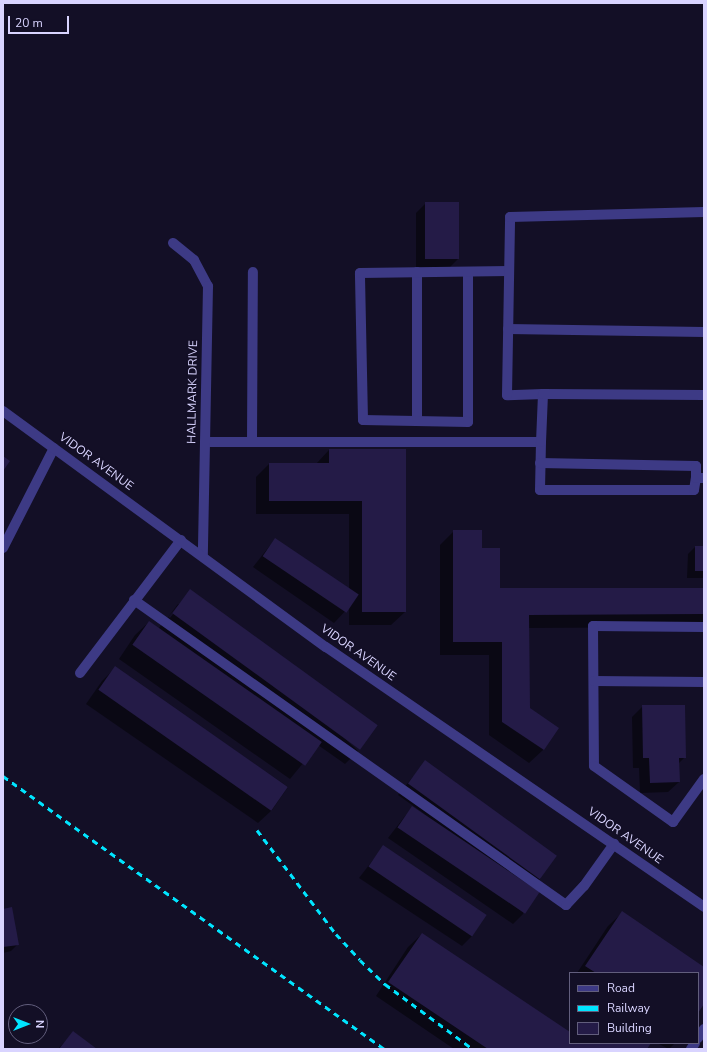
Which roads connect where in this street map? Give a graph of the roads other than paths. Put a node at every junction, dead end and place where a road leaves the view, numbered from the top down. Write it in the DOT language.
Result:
graph roads {
  1 [pos="704,212"];
  2 [pos="173,243"];
  3 [pos="509,271"];
  4 [pos="253,272"];
  5 [pos="417,272"];
  6 [pos="468,272"];
  7 [pos="508,329"];
  8 [pos="704,332"];
  9 [pos="543,394"];
  10 [pos="704,395"];
  11 [pos="3,411"];
  12 [pos="417,421"];
  13 [pos="252,441"];
  14 [pos="205,442"];
  15 [pos="541,442"];
  16 [pos="54,448"];
  17 [pos="540,463"];
  18 [pos="700,478"];
  19 [pos="181,540"];
  20 [pos="3,548"];
  21 [pos="203,556"];
  22 [pos="134,600"];
  23 [pos="704,627"];
  24 [pos="80,673"];
  25 [pos="594,681"];
  26 [pos="704,682"];
  27 [pos="704,779"];
  28 [pos="614,844"];
  29 [pos="704,906"];
  1 -- 3 [label="street"];
  2 -- 14 [label="street, HALLMARK DRIVE"];
  3 -- 6 [label="street"];
  3 -- 7 [label="street"];
  4 -- 13 [label="street"];
  5 -- 6 [label="street"];
  5 -- 12 [label="street"];
  5 -- 12 [label="street"];
  6 -- 12 [label="street"];
  7 -- 8 [label="street"];
  7 -- 9 [label="street"];
  9 -- 10 [label="street"];
  9 -- 15 [label="street"];
  11 -- 16 [label="street, VIDOR AVENUE"];
  13 -- 14 [label="street"];
  13 -- 15 [label="street"];
  14 -- 21 [label="street, HALLMARK DRIVE"];
  15 -- 17 [label="street"];
  16 -- 19 [label="street, VIDOR AVENUE"];
  16 -- 20 [label="street"];
  17 -- 18 [label="street"];
  17 -- 18 [label="street"];
  19 -- 21 [label="street, VIDOR AVENUE"];
  19 -- 22 [label="street"];
  21 -- 28 [label="street, VIDOR AVENUE"];
  22 -- 24 [label="street"];
  22 -- 28 [label="street"];
  23 -- 25 [label="street"];
  25 -- 26 [label="street"];
  25 -- 27 [label="street"];
  28 -- 29 [label="street, VIDOR AVENUE"];
}
